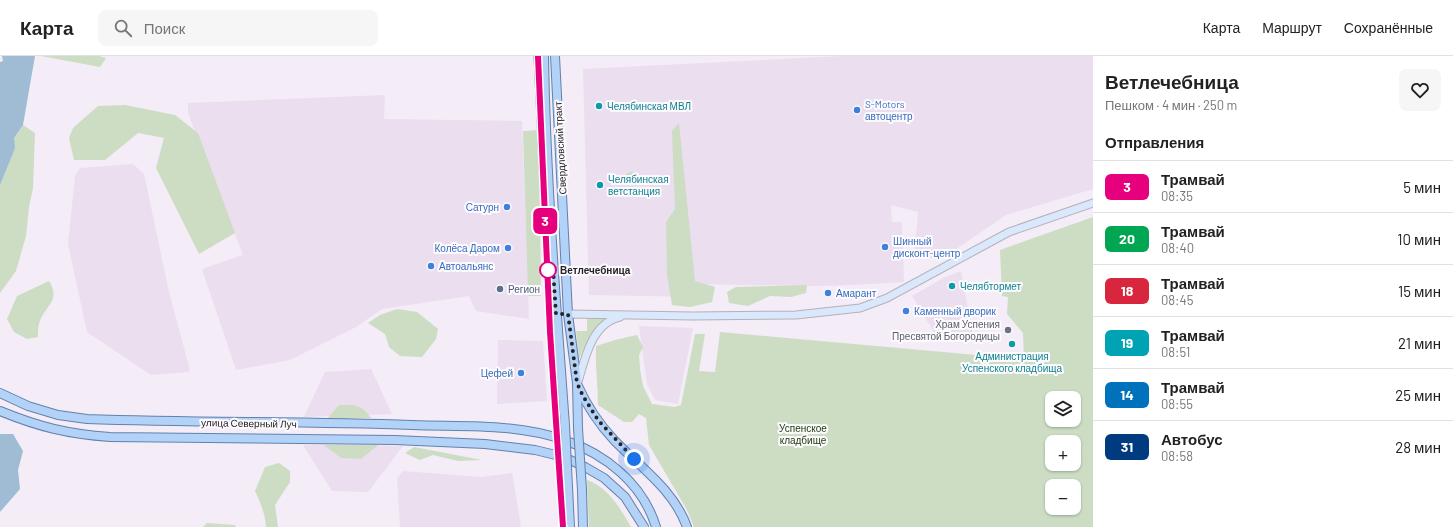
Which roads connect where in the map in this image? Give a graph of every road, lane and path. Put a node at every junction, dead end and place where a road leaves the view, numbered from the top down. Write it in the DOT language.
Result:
graph roads {
  1 [pos="544,56"];
  2 [pos="556,56"];
  3 [pos="1093,203"];
  4 [pos="556,314"];
  5 [pos="568,314"];
  6 [pos="630,315"];
  7 [pos="577,383"];
  8 [pos="0,393"];
  9 [pos="0,411"];
  10 [pos="570,527"];
  11 [pos="583,527"];
  12 [pos="644,527"];
  13 [pos="656,527"];
  14 [pos="687,527"];
  1 -- 4 [label="main road, Свердловский тракт"];
  2 -- 5 [label="main road, Свердловский тракт"];
  3 -- 6 [label="main road"];
  4 -- 5 [label="main road"];
  4 -- 10 [label="main road, Свердловский тракт, bridge"];
  5 -- 6 [label="main road"];
  5 -- 7 [label="main road, Свердловский тракт"];
  6 -- 7 [label="main road"];
  7 -- 11 [label="main road, Свердловский тракт, bridge"];
  7 -- 14 [label="main road, Свердловский тракт"];
  8 -- 13 [label="main road, улица Северный Луч"];
  9 -- 12 [label="main road, улица Северный Луч"];
}
